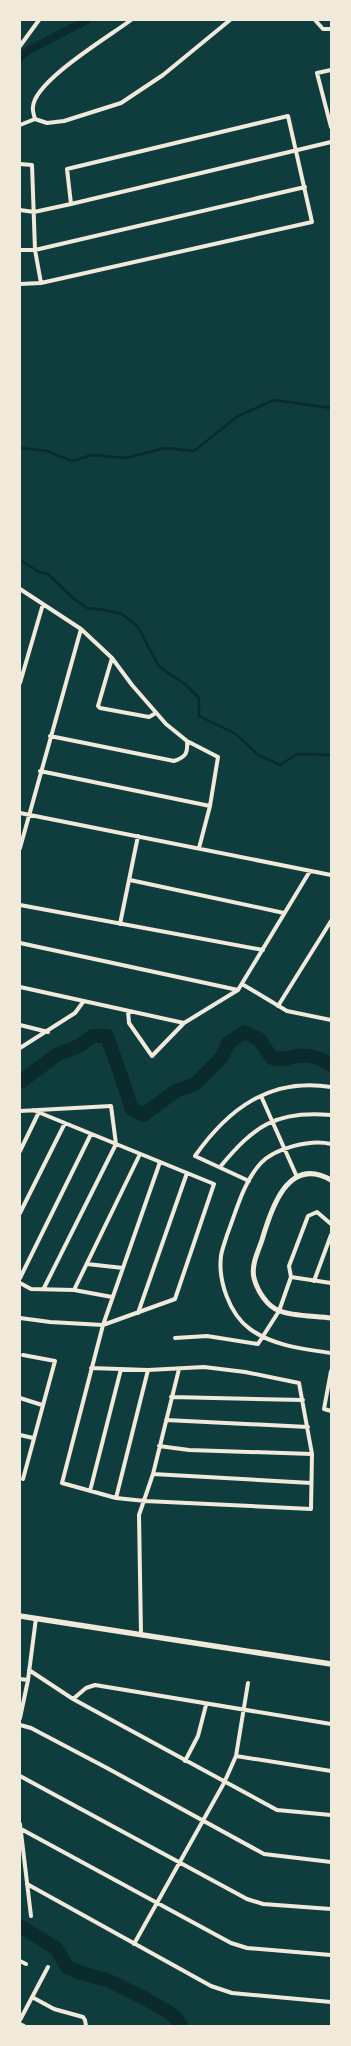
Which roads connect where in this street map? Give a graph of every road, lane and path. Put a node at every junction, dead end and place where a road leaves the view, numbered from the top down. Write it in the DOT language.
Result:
graph roads {
  1 [pos="39,20"];
  2 [pos="131,20"];
  3 [pos="230,20"];
  4 [pos="315,20"];
  5 [pos="331,29"];
  6 [pos="20,46"];
  7 [pos="331,70"];
  8 [pos="331,105"];
  9 [pos="325,107"];
  10 [pos="35,119"];
  11 [pos="20,125"];
  12 [pos="331,128"];
  13 [pos="331,142"];
  14 [pos="297,149"];
  15 [pos="20,164"];
  16 [pos="305,187"];
  17 [pos="71,204"];
  18 [pos="20,210"];
  19 [pos="34,212"];
  20 [pos="20,250"];
  21 [pos="35,250"];
  22 [pos="41,283"];
  23 [pos="20,284"];
  24 [pos="20,589"];
  25 [pos="43,604"];
  26 [pos="81,629"];
  27 [pos="112,658"];
  28 [pos="20,683"];
  29 [pos="156,713"];
  30 [pos="50,736"];
  31 [pos="187,740"];
  32 [pos="40,771"];
  33 [pos="210,806"];
  34 [pos="20,813"];
  35 [pos="28,814"];
  36 [pos="138,836"];
  37 [pos="20,848"];
  38 [pos="199,848"];
  39 [pos="310,871"];
  40 [pos="331,875"];
  41 [pos="130,880"];
  42 [pos="20,905"];
  43 [pos="284,913"];
  44 [pos="331,921"];
  45 [pos="120,924"];
  46 [pos="20,943"];
  47 [pos="262,950"];
  48 [pos="242,984"];
  49 [pos="20,988"];
  50 [pos="238,990"];
  51 [pos="83,1002"];
  52 [pos="278,1006"];
  53 [pos="128,1011"];
  54 [pos="331,1020"];
  55 [pos="184,1023"];
  56 [pos="20,1025"];
  57 [pos="48,1032"];
  58 [pos="20,1048"];
  59 [pos="331,1087"];
  60 [pos="261,1096"];
  61 [pos="33,1110"];
  62 [pos="20,1111"];
  63 [pos="39,1112"];
  64 [pos="331,1115"];
  65 [pos="273,1121"];
  66 [pos="65,1123"];
  67 [pos="91,1134"];
  68 [pos="116,1144"];
  69 [pos="331,1144"];
  70 [pos="285,1149"];
  71 [pos="20,1150"];
  72 [pos="140,1154"];
  73 [pos="160,1162"];
  74 [pos="220,1167"];
  75 [pos="187,1173"];
  76 [pos="297,1177"];
  77 [pos="331,1180"];
  78 [pos="249,1181"];
  79 [pos="20,1213"];
  80 [pos="331,1224"];
  81 [pos="331,1235"];
  82 [pos="87,1264"];
  83 [pos="122,1268"];
  84 [pos="291,1277"];
  85 [pos="20,1278"];
  86 [pos="314,1280"];
  87 [pos="20,1283"];
  88 [pos="331,1283"];
  89 [pos="44,1288"];
  90 [pos="74,1290"];
  91 [pos="112,1297"];
  92 [pos="279,1311"];
  93 [pos="138,1313"];
  94 [pos="20,1318"];
  95 [pos="331,1318"];
  96 [pos="103,1325"];
  97 [pos="264,1337"];
  98 [pos="175,1338"];
  99 [pos="331,1353"];
  100 [pos="23,1355"];
  101 [pos="91,1368"];
  102 [pos="121,1369"];
  103 [pos="179,1369"];
  104 [pos="148,1370"];
  105 [pos="331,1371"];
  106 [pos="330,1381"];
  107 [pos="171,1397"];
  108 [pos="20,1398"];
  109 [pos="303,1400"];
  110 [pos="42,1405"];
  111 [pos="331,1411"];
  112 [pos="166,1420"];
  113 [pos="308,1427"];
  114 [pos="20,1435"];
  115 [pos="33,1438"];
  116 [pos="159,1446"];
  117 [pos="312,1454"];
  118 [pos="152,1474"];
  119 [pos="23,1479"];
  120 [pos="311,1483"];
  121 [pos="90,1491"];
  122 [pos="116,1498"];
  123 [pos="144,1501"];
  124 [pos="20,1616"];
  125 [pos="36,1618"];
  126 [pos="141,1634"];
  127 [pos="331,1664"];
  128 [pos="29,1670"];
  129 [pos="20,1679"];
  130 [pos="28,1680"];
  131 [pos="248,1682"];
  132 [pos="73,1699"];
  133 [pos="206,1705"];
  134 [pos="243,1711"];
  135 [pos="20,1718"];
  136 [pos="331,1724"];
  137 [pos="20,1725"];
  138 [pos="236,1756"];
  139 [pos="185,1761"];
  140 [pos="331,1771"];
  141 [pos="20,1776"];
  142 [pos="224,1783"];
  143 [pos="331,1815"];
  144 [pos="203,1822"];
  145 [pos="20,1827"];
  146 [pos="331,1862"];
  147 [pos="180,1863"];
  148 [pos="27,1884"];
  149 [pos="156,1903"];
  150 [pos="331,1909"];
  151 [pos="31,1916"];
  152 [pos="134,1944"];
  153 [pos="331,1955"];
  154 [pos="20,1961"];
  155 [pos="26,1964"];
  156 [pos="48,1967"];
  157 [pos="32,1997"];
  158 [pos="331,2002"];
  159 [pos="20,2020"];
  160 [pos="20,2024"];
  161 [pos="24,2026"];
  162 [pos="86,2026"];
  1 -- 6 [label="street"];
  2 -- 10 [label="street"];
  3 -- 10 [label="street"];
  4 -- 5 [label="street"];
  7 -- 9 [label="street"];
  8 -- 9 [label="street"];
  9 -- 12 [label="street"];
  10 -- 11 [label="street"];
  13 -- 14 [label="street"];
  14 -- 16 [label="street"];
  14 -- 17 [label="street"];
  14 -- 17 [label="street"];
  15 -- 19 [label="street"];
  16 -- 21 [label="street"];
  16 -- 22 [label="street"];
  17 -- 19 [label="street"];
  18 -- 19 [label="street"];
  19 -- 21 [label="street"];
  20 -- 21 [label="street"];
  21 -- 22 [label="street"];
  22 -- 23 [label="street"];
  24 -- 25 [label="street"];
  25 -- 26 [label="street"];
  25 -- 28 [label="street"];
  26 -- 27 [label="street"];
  26 -- 30 [label="street"];
  27 -- 29 [label="street"];
  27 -- 29 [label="street"];
  29 -- 31 [label="street"];
  30 -- 31 [label="street"];
  30 -- 32 [label="street"];
  31 -- 33 [label="street"];
  32 -- 33 [label="street"];
  32 -- 35 [label="street"];
  33 -- 38 [label="street"];
  34 -- 35 [label="street"];
  35 -- 36 [label="street"];
  35 -- 37 [label="street"];
  36 -- 38 [label="street"];
  36 -- 41 [label="street"];
  38 -- 39 [label="street"];
  39 -- 40 [label="street"];
  39 -- 43 [label="street"];
  41 -- 43 [label="street"];
  41 -- 45 [label="street"];
  42 -- 45 [label="street"];
  43 -- 47 [label="street"];
  44 -- 52 [label="street"];
  45 -- 47 [label="street"];
  46 -- 50 [label="street"];
  47 -- 48 [label="street"];
  48 -- 50 [label="street"];
  48 -- 52 [label="street"];
  49 -- 51 [label="street"];
  50 -- 55 [label="street"];
  51 -- 53 [label="street"];
  51 -- 57 [label="street"];
  52 -- 54 [label="street"];
  53 -- 55 [label="street"];
  53 -- 55 [label="street"];
  56 -- 57 [label="street"];
  57 -- 58 [label="street"];
  59 -- 60 [label="street"];
  60 -- 65 [label="street"];
  60 -- 74 [label="street"];
  61 -- 62 [label="street"];
  61 -- 63 [label="street"];
  61 -- 68 [label="street"];
  63 -- 66 [label="street"];
  63 -- 71 [label="street"];
  64 -- 65 [label="street"];
  65 -- 70 [label="street"];
  65 -- 74 [label="street"];
  66 -- 67 [label="street"];
  66 -- 79 [label="street"];
  67 -- 68 [label="street"];
  67 -- 85 [label="street"];
  68 -- 72 [label="street"];
  68 -- 89 [label="street"];
  69 -- 70 [label="street"];
  70 -- 76 [label="street"];
  70 -- 78 [label="street"];
  72 -- 73 [label="street"];
  72 -- 82 [label="street"];
  73 -- 75 [label="street"];
  73 -- 83 [label="street"];
  74 -- 78 [label="street"];
  75 -- 93 [label="street"];
  75 -- 93 [label="street"];
  76 -- 77 [label="street"];
  76 -- 92 [label="street"];
  78 -- 97 [label="street"];
  80 -- 84 [label="street"];
  81 -- 86 [label="street"];
  82 -- 83 [label="street"];
  82 -- 90 [label="street"];
  83 -- 91 [label="street"];
  84 -- 86 [label="street"];
  84 -- 92 [label="street"];
  86 -- 88 [label="street"];
  87 -- 89 [label="street"];
  89 -- 90 [label="street"];
  90 -- 91 [label="street"];
  91 -- 96 [label="street"];
  92 -- 95 [label="street"];
  92 -- 97 [label="street"];
  93 -- 96 [label="street"];
  94 -- 96 [label="street"];
  96 -- 101 [label="street"];
  97 -- 98 [label="street"];
  97 -- 99 [label="street"];
  100 -- 110 [label="street"];
  101 -- 102 [label="street"];
  101 -- 121 [label="street"];
  102 -- 104 [label="street"];
  102 -- 121 [label="street"];
  103 -- 104 [label="street"];
  103 -- 107 [label="street"];
  103 -- 109 [label="street"];
  104 -- 122 [label="street"];
  105 -- 106 [label="street"];
  106 -- 111 [label="street"];
  107 -- 109 [label="street"];
  107 -- 112 [label="street"];
  108 -- 110 [label="street"];
  109 -- 113 [label="street"];
  110 -- 115 [label="street"];
  112 -- 113 [label="street"];
  112 -- 116 [label="street"];
  113 -- 117 [label="street"];
  114 -- 115 [label="street"];
  115 -- 119 [label="street"];
  116 -- 117 [label="street"];
  116 -- 118 [label="street"];
  117 -- 120 [label="street"];
  118 -- 120 [label="street"];
  118 -- 123 [label="street"];
  120 -- 123 [label="street"];
  121 -- 122 [label="street"];
  122 -- 123 [label="street"];
  123 -- 126 [label="street"];
  124 -- 125 [label="main road"];
  125 -- 126 [label="main road"];
  125 -- 128 [label="street"];
  126 -- 127 [label="main road"];
  128 -- 130 [label="street"];
  128 -- 132 [label="street"];
  129 -- 130 [label="street"];
  130 -- 135 [label="street"];
  131 -- 134 [label="street"];
  132 -- 133 [label="street"];
  132 -- 139 [label="street"];
  133 -- 134 [label="street"];
  133 -- 139 [label="street"];
  134 -- 136 [label="street"];
  134 -- 138 [label="street"];
  137 -- 144 [label="street"];
  138 -- 140 [label="street"];
  138 -- 142 [label="street"];
  139 -- 142 [label="street"];
  141 -- 147 [label="street"];
  142 -- 143 [label="street"];
  142 -- 144 [label="street"];
  144 -- 146 [label="street"];
  144 -- 147 [label="street"];
  145 -- 148 [label="street"];
  145 -- 149 [label="street"];
  147 -- 149 [label="street"];
  147 -- 150 [label="street"];
  148 -- 151 [label="street"];
  148 -- 152 [label="street"];
  149 -- 152 [label="street"];
  149 -- 153 [label="street"];
  152 -- 158 [label="street"];
  154 -- 155 [label="street"];
  156 -- 157 [label="street"];
  157 -- 159 [label="street"];
  157 -- 162 [label="street"];
  160 -- 161 [label="street"];
}
